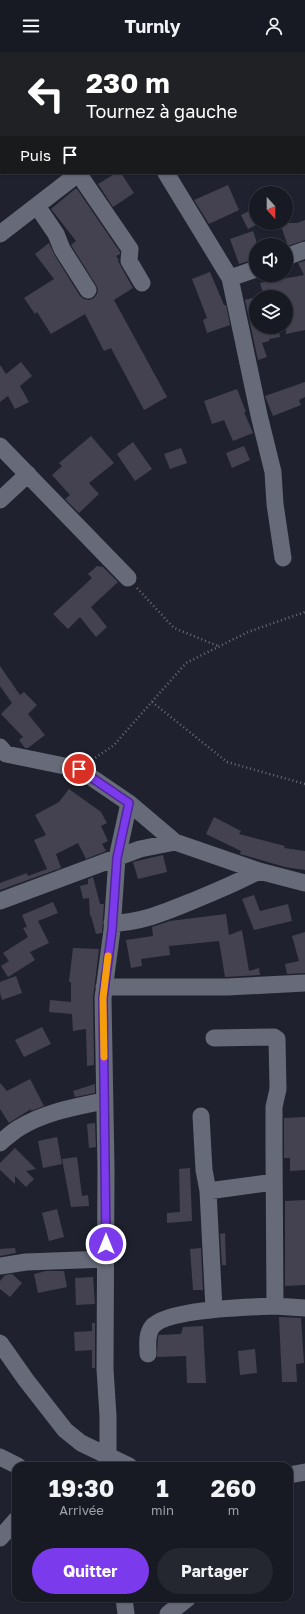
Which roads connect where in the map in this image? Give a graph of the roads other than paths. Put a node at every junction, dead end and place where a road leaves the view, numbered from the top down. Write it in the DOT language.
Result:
graph roads {
  1 [pos="77,174"];
  2 [pos="79,174"];
  3 [pos="167,174"];
  4 [pos="37,206"];
  5 [pos="0,234"];
  6 [pos="305,250"];
  7 [pos="293,254"];
  8 [pos="249,271"];
  9 [pos="230,278"];
  10 [pos="142,283"];
  11 [pos="88,290"];
  12 [pos="0,446"];
  13 [pos="28,474"];
  14 [pos="0,500"];
  15 [pos="283,558"];
  16 [pos="128,578"];
  17 [pos="2,753"];
  18 [pos="129,803"];
  19 [pos="175,842"];
  20 [pos="117,858"];
  21 [pos="259,871"];
  22 [pos="305,883"];
  23 [pos="0,901"];
  24 [pos="112,924"];
  25 [pos="305,983"];
  26 [pos="104,986"];
  27 [pos="214,1038"];
  28 [pos="104,1101"];
  29 [pos="201,1116"];
  30 [pos="0,1143"];
  31 [pos="274,1182"];
  32 [pos="208,1191"];
  33 [pos="106,1259"];
  34 [pos="0,1266"];
  35 [pos="275,1306"];
  36 [pos="305,1308"];
  37 [pos="214,1309"];
  38 [pos="0,1343"];
  39 [pos="148,1354"];
  40 [pos="0,1458"];
  41 [pos="108,1461"];
  42 [pos="12,1463"];
  43 [pos="305,1472"];
  44 [pos="293,1474"];
  45 [pos="12,1524"];
  46 [pos="0,1538"];
  47 [pos="124,1602"];
  48 [pos="183,1602"];
  49 [pos="126,1614"];
  50 [pos="168,1614"];
  1 -- 4 [label="street"];
  2 -- 10 [label="street"];
  3 -- 9 [label="street"];
  4 -- 5 [label="street"];
  4 -- 11 [label="street"];
  6 -- 7 [label="street"];
  8 -- 9 [label="street"];
  9 -- 15 [label="street"];
  12 -- 13 [label="street"];
  13 -- 14 [label="street"];
  13 -- 16 [label="street"];
  17 -- 18 [label="street"];
  18 -- 19 [label="street"];
  18 -- 20 [label="street"];
  19 -- 20 [label="street"];
  19 -- 21 [label="street"];
  20 -- 23 [label="street"];
  20 -- 24 [label="street"];
  21 -- 22 [label="street"];
  21 -- 24 [label="street"];
  24 -- 26 [label="street"];
  25 -- 26 [label="street"];
  26 -- 28 [label="street"];
  27 -- 31 [label="street"];
  28 -- 30 [label="street"];
  28 -- 33 [label="street"];
  29 -- 32 [label="street"];
  31 -- 32 [label="street"];
  31 -- 35 [label="street"];
  32 -- 37 [label="street"];
  33 -- 34 [label="street"];
  33 -- 41 [label="street"];
  35 -- 36 [label="street"];
  35 -- 37 [label="street"];
  37 -- 39 [label="street"];
  38 -- 41 [label="street"];
  40 -- 42 [label="street"];
  43 -- 44 [label="street"];
  45 -- 46 [label="street"];
  47 -- 49 [label="street"];
  48 -- 50 [label="street"];
}
